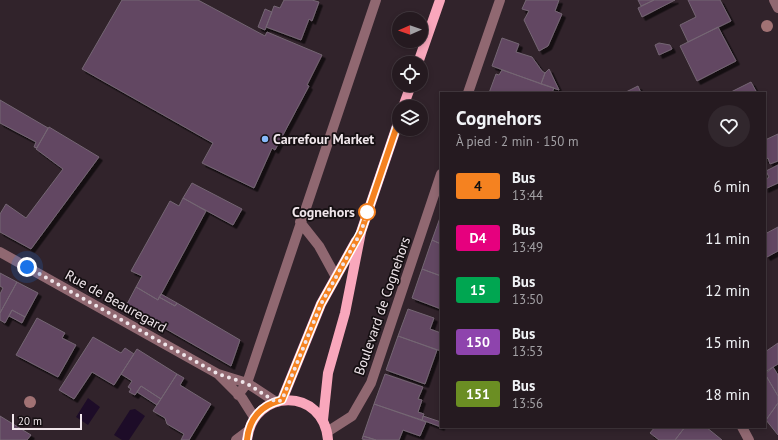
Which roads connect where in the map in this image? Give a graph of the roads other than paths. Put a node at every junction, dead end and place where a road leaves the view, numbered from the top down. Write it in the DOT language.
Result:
graph roads {
  1 [pos="376,0"];
  2 [pos="440,0"];
  3 [pos="500,0"];
  4 [pos="774,0"];
  5 [pos="778,8"];
  6 [pos="420,56"];
  7 [pos="468,92"];
  8 [pos="394,136"];
  9 [pos="440,177"];
  10 [pos="300,222"];
  11 [pos="361,232"];
  12 [pos="0,252"];
  13 [pos="336,277"];
  14 [pos="218,374"];
  15 [pos="246,383"];
  16 [pos="238,394"];
  17 [pos="279,401"];
  18 [pos="254,417"];
  19 [pos="323,420"];
  20 [pos="743,428"];
  21 [pos="247,435"];
  22 [pos="328,436"];
  23 [pos="236,440"];
  24 [pos="749,440"];
  1 -- 10 [label="street"];
  2 -- 6 [label="main road"];
  3 -- 7 [label="street"];
  4 -- 5 [label="street"];
  8 -- 11 [label="main road"];
  9 -- 22 [label="street, Boulevard de Cognehors"];
  10 -- 13 [label="street"];
  10 -- 15 [label="street"];
  11 -- 13 [label="main road"];
  11 -- 19 [label="main road"];
  12 -- 14 [label="street, Rue de Beauregard"];
  13 -- 17 [label="main road"];
  14 -- 15 [label="street, Rue de Beauregard"];
  14 -- 16 [label="street, Rue de Beauregard"];
  15 -- 16 [label="street"];
  15 -- 17 [label="street, Rue de Beauregard"];
  16 -- 18 [label="street, Rue de Beauregard"];
  17 -- 18 [label="main road"];
  17 -- 19 [label="main road"];
  18 -- 21 [label="main road"];
  19 -- 22 [label="main road"];
  20 -- 24 [label="street"];
  21 -- 23 [label="street"];
}
